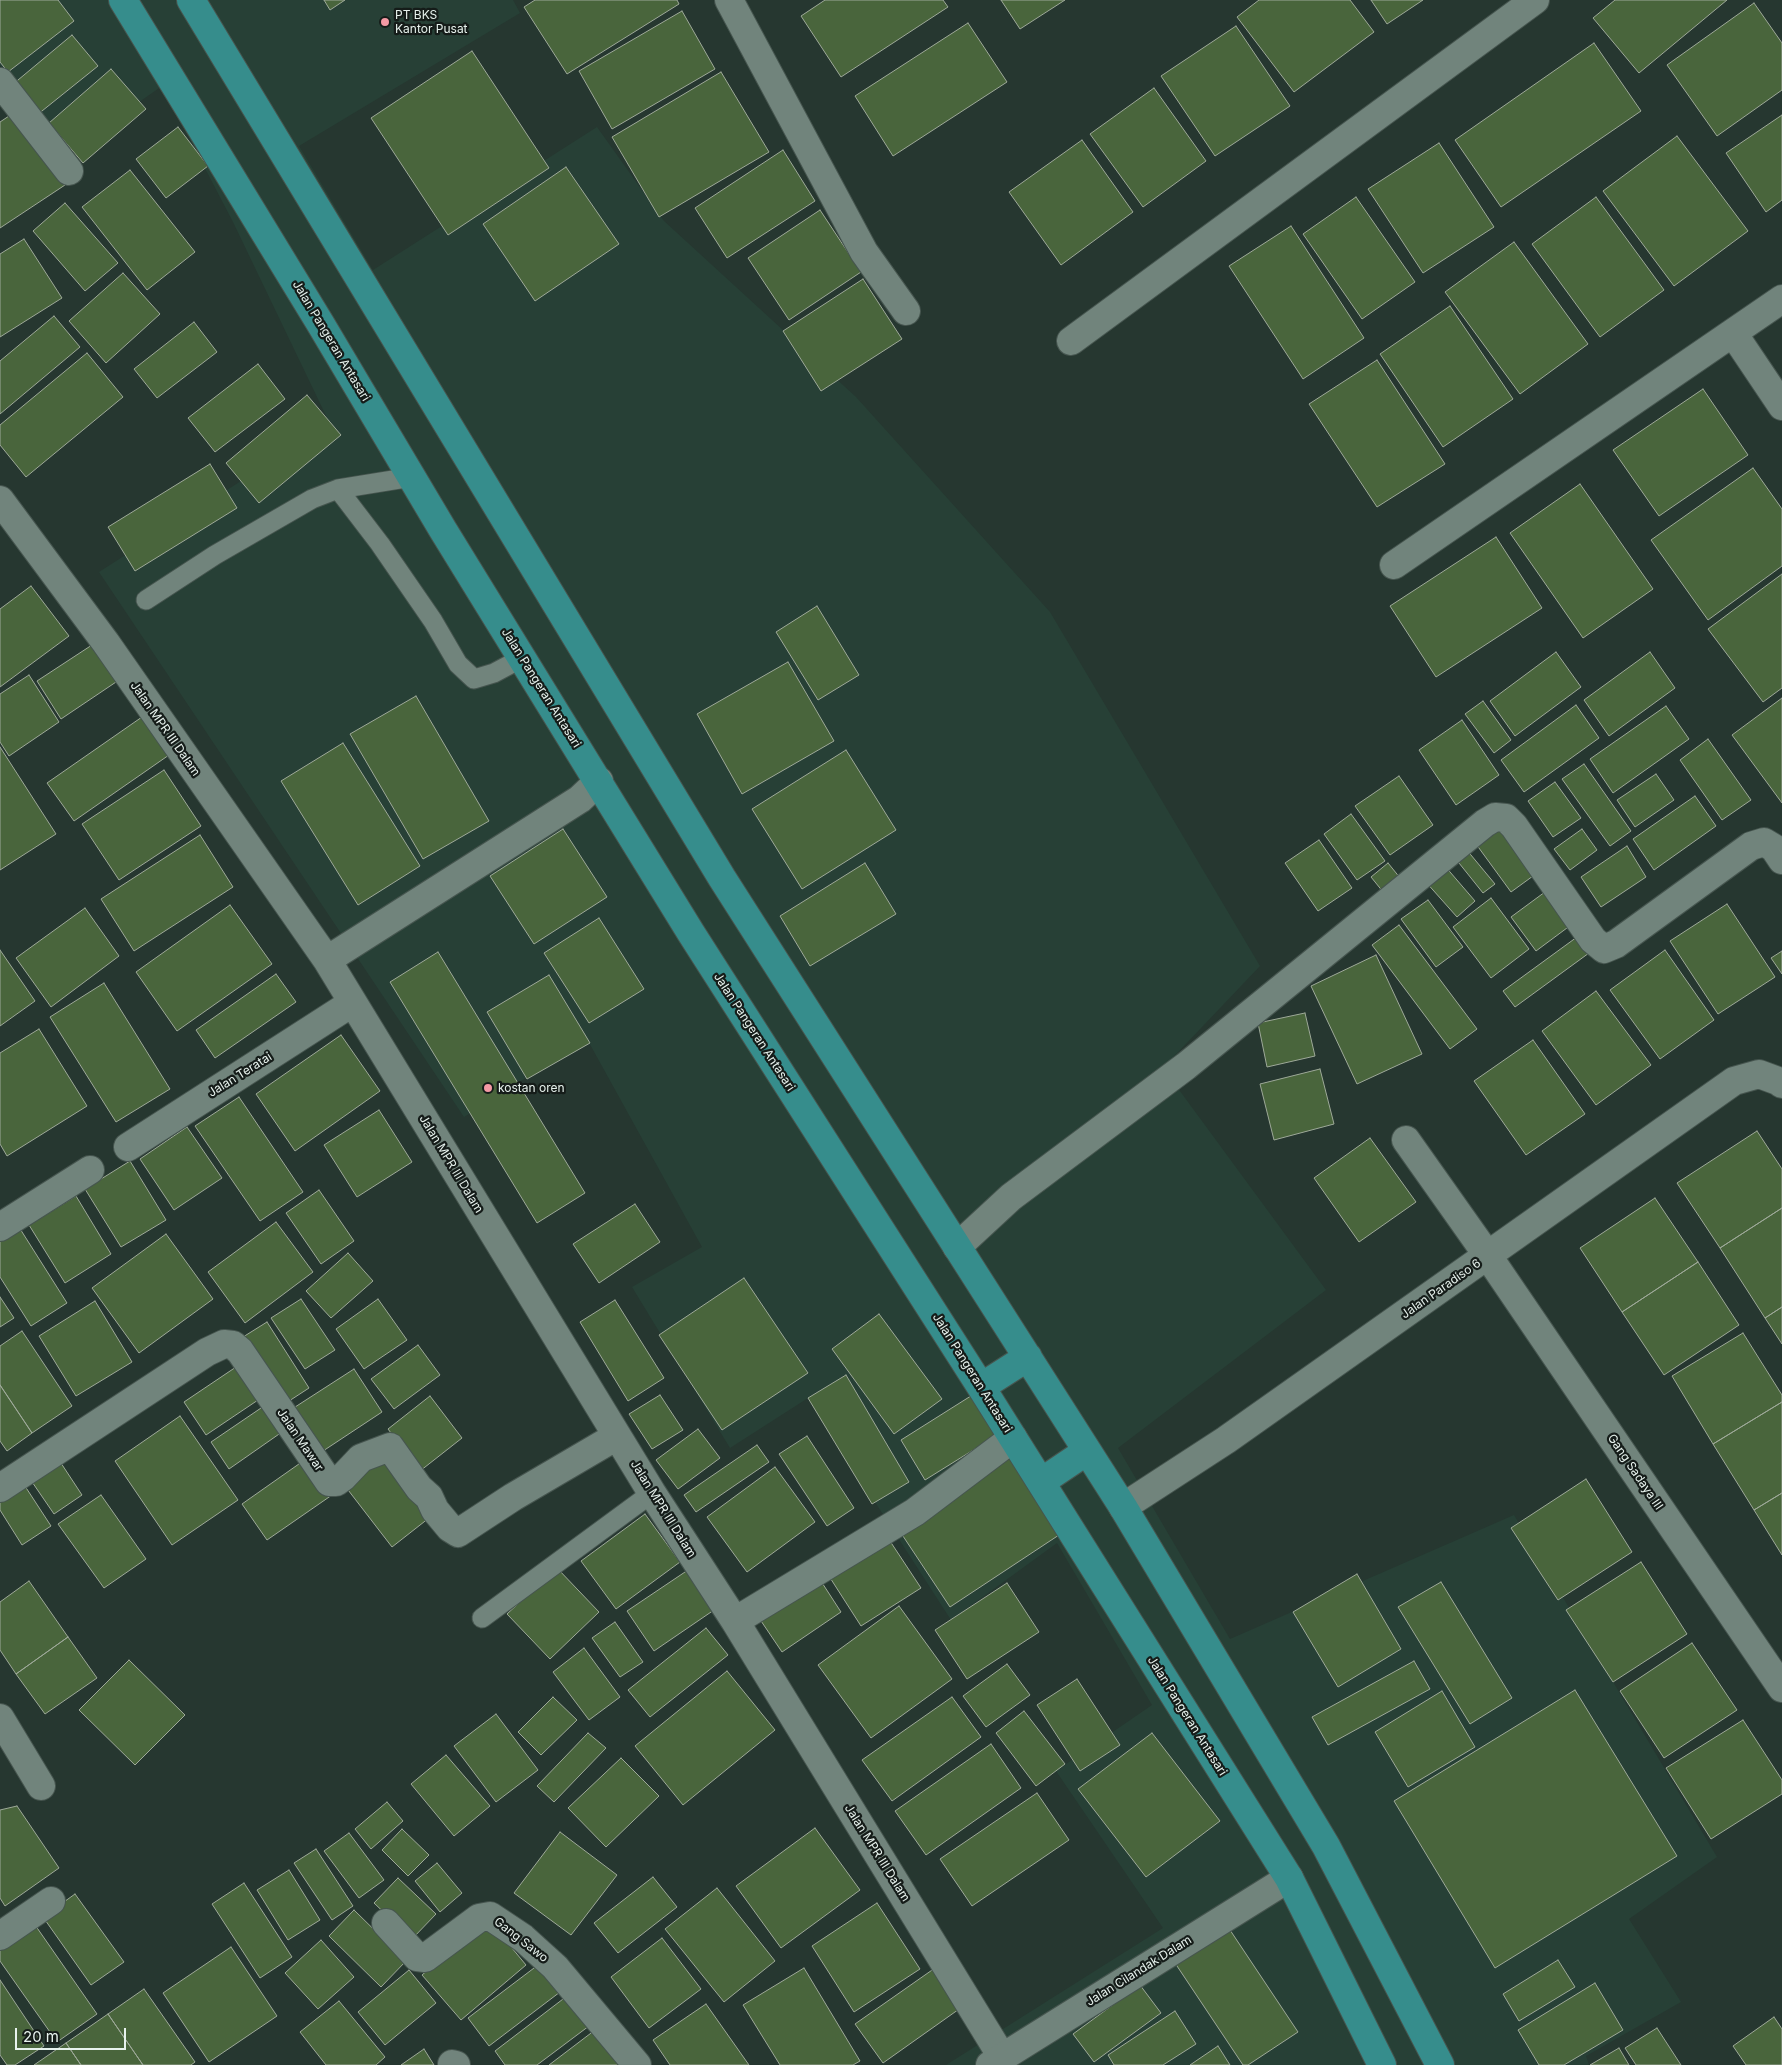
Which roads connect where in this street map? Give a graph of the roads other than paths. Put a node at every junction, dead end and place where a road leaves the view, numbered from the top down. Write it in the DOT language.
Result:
graph roads {
  1 [pos="123,0"];
  2 [pos="191,0"];
  3 [pos="728,0"];
  4 [pos="1536,0"];
  5 [pos="0,82"];
  6 [pos="69,171"];
  7 [pos="1782,300"];
  8 [pos="906,311"];
  9 [pos="1733,333"];
  10 [pos="1071,341"];
  11 [pos="1782,406"];
  12 [pos="412,477"];
  13 [pos="338,490"];
  14 [pos="3,509"];
  15 [pos="1394,565"];
  16 [pos="146,600"];
  17 [pos="522,658"];
  18 [pos="599,781"];
  19 [pos="1782,860"];
  20 [pos="327,960"];
  21 [pos="352,1004"];
  22 [pos="1770,1079"];
  23 [pos="1406,1140"];
  24 [pos="128,1146"];
  25 [pos="90,1170"];
  26 [pos="0,1227"];
  27 [pos="957,1247"];
  28 [pos="1488,1256"];
  29 [pos="1028,1357"];
  30 [pos="981,1387"];
  31 [pos="617,1436"];
  32 [pos="1013,1438"];
  33 [pos="1087,1451"];
  34 [pos="1041,1482"];
  35 [pos="0,1488"];
  36 [pos="652,1493"];
  37 [pos="1123,1507"];
  38 [pos="482,1618"];
  39 [pos="734,1621"];
  40 [pos="1782,1688"];
  41 [pos="0,1718"];
  42 [pos="41,1786"];
  43 [pos="1289,1878"];
  44 [pos="52,1901"];
  45 [pos="386,1923"];
  46 [pos="0,1936"];
  47 [pos="996,2061"];
  48 [pos="637,2065"];
  49 [pos="1382,2065"];
  50 [pos="1440,2065"];
  1 -- 12 [label="main road, Jalan Pangeran Antasari"];
  2 -- 27 [label="main road"];
  3 -- 8 [label="street"];
  4 -- 10 [label="street"];
  5 -- 6 [label="street"];
  7 -- 9 [label="street"];
  9 -- 11 [label="street"];
  9 -- 15 [label="street"];
  12 -- 13 [label="lane"];
  12 -- 17 [label="main road, Jalan Pangeran Antasari"];
  13 -- 16 [label="lane"];
  13 -- 17 [label="lane"];
  14 -- 20 [label="street, Jalan MPR III Dalam"];
  17 -- 18 [label="main road, Jalan Pangeran Antasari"];
  18 -- 20 [label="street"];
  18 -- 30 [label="main road, Jalan Pangeran Antasari"];
  19 -- 27 [label="street"];
  20 -- 21 [label="street, Jalan MPR III Dalam"];
  21 -- 24 [label="street, Jalan Teratai"];
  21 -- 31 [label="street, Jalan MPR III Dalam"];
  22 -- 28 [label="street, Jalan Paradiso 6"];
  23 -- 28 [label="street, Gang Sadaya III"];
  25 -- 26 [label="street"];
  27 -- 29 [label="main road"];
  28 -- 37 [label="street, Jalan Paradiso 6"];
  28 -- 40 [label="street, Gang Sadaya III"];
  29 -- 30 [label="main road"];
  29 -- 33 [label="main road"];
  30 -- 32 [label="main road, Jalan Pangeran Antasari"];
  31 -- 35 [label="street, Jalan Mawar"];
  31 -- 36 [label="street, Jalan MPR III Dalam"];
  32 -- 34 [label="main road, Jalan Pangeran Antasari"];
  32 -- 39 [label="street"];
  33 -- 34 [label="main road"];
  33 -- 37 [label="main road"];
  34 -- 43 [label="main road, Jalan Pangeran Antasari"];
  36 -- 38 [label="lane"];
  36 -- 39 [label="street, Jalan MPR III Dalam"];
  37 -- 50 [label="main road"];
  39 -- 47 [label="street, Jalan MPR III Dalam"];
  41 -- 42 [label="street"];
  43 -- 47 [label="street, Jalan Cilandak Dalam"];
  43 -- 49 [label="main road, Jalan Pangeran Antasari"];
  44 -- 46 [label="street"];
  45 -- 48 [label="street, Gang Sawo"];
}
